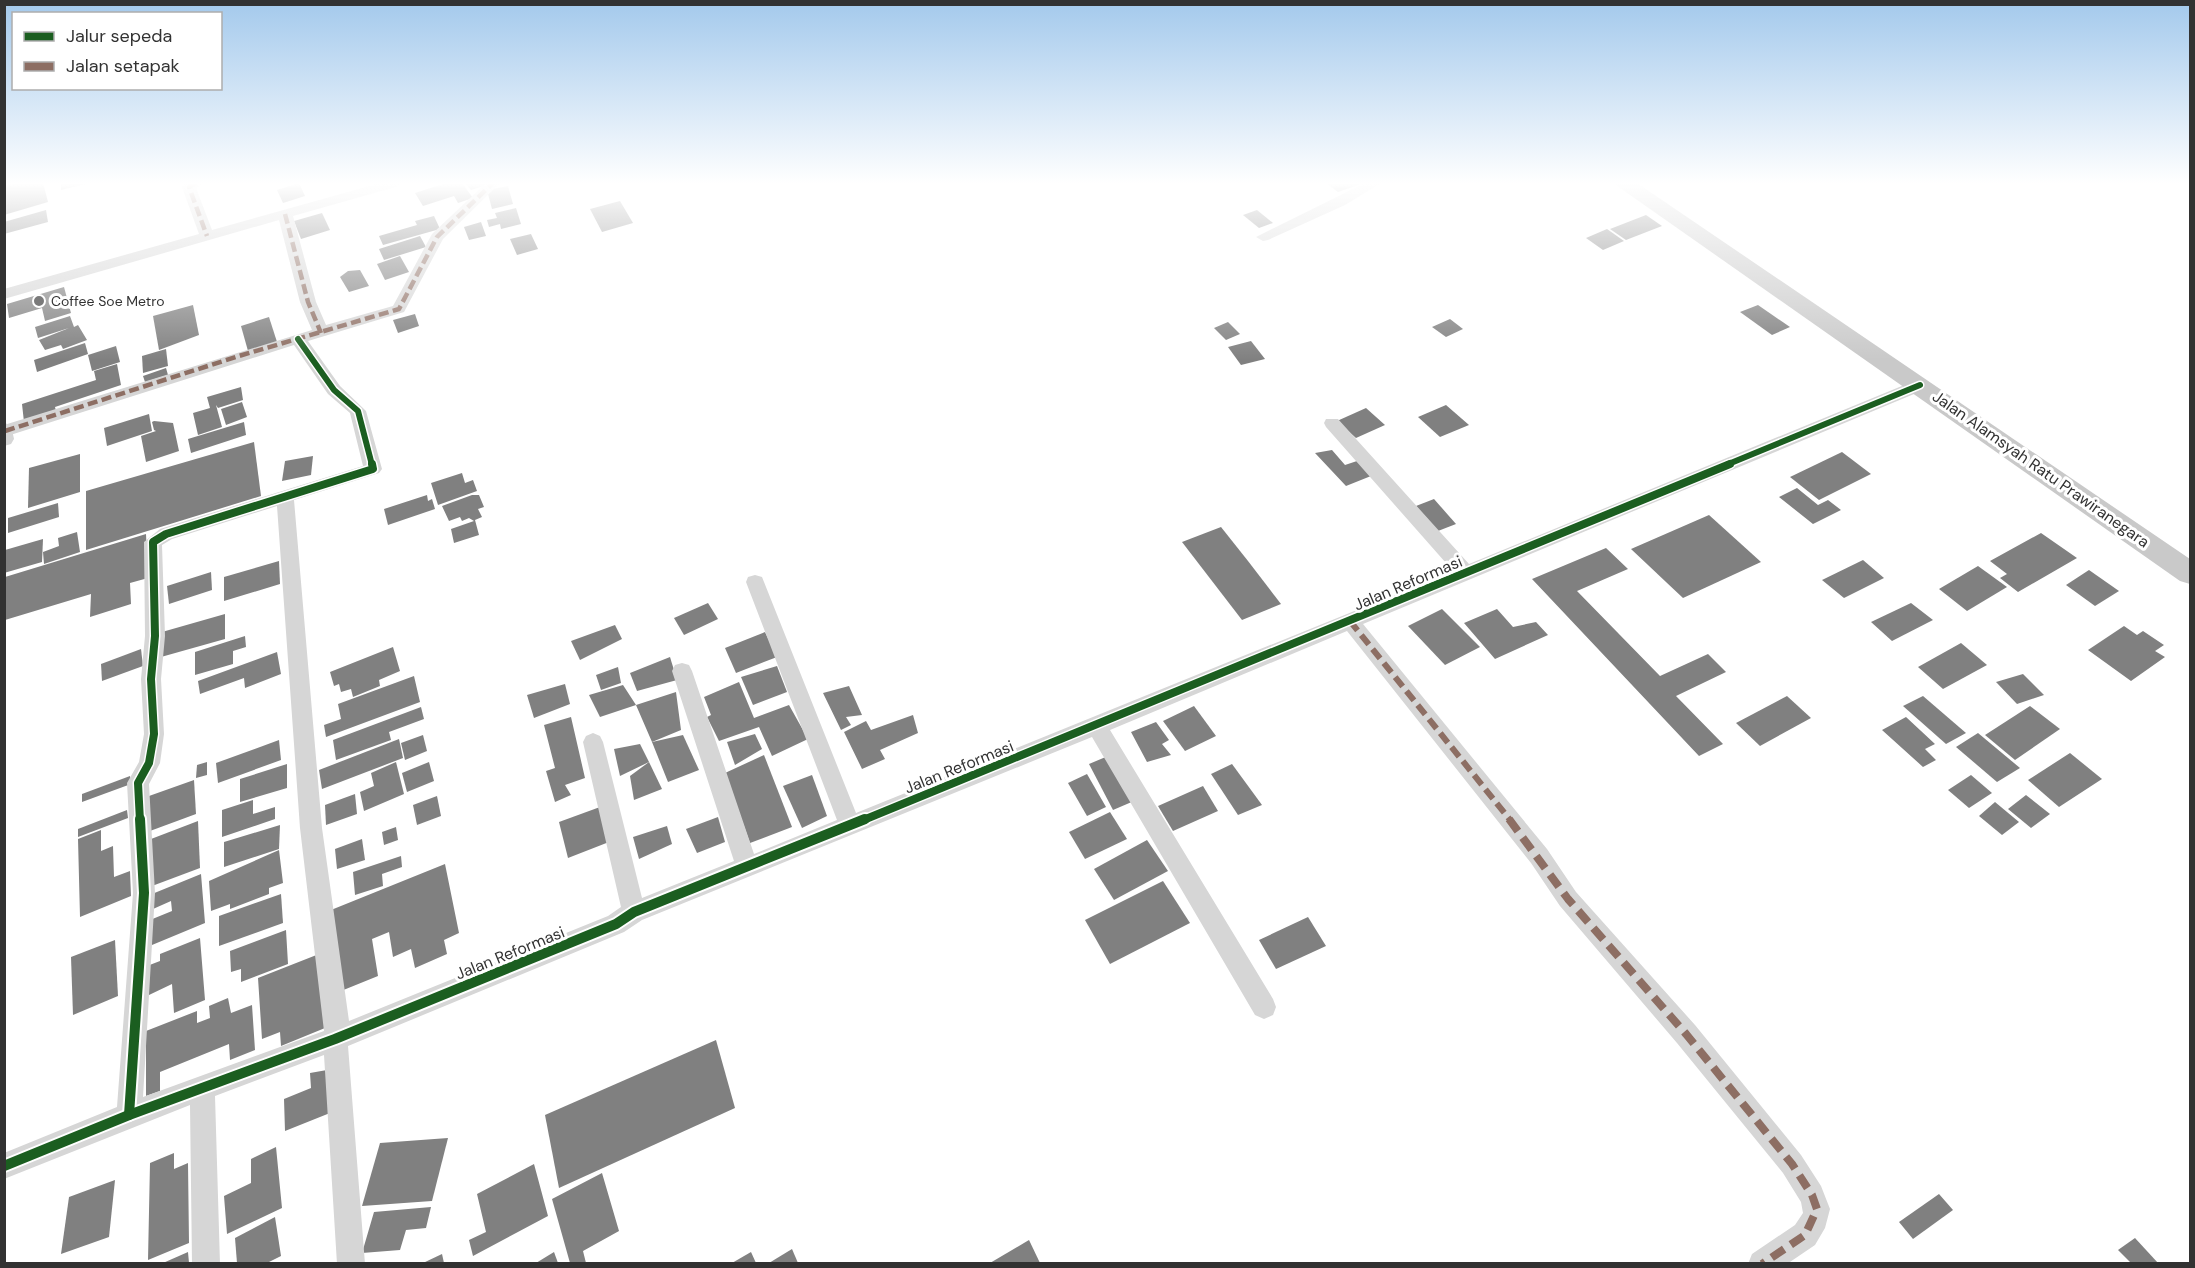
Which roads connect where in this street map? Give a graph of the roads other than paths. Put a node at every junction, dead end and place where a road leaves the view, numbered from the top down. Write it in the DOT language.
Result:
graph roads {
  1 [pos="185,242"];
  2 [pos="292,242"];
  3 [pos="434,242"];
  4 [pos="1711,242"];
  5 [pos="4,294"];
  6 [pos="321,333"];
  7 [pos="298,339"];
  8 [pos="1920,385"];
  9 [pos="1332,423"];
  10 [pos="5,430"];
  11 [pos="4,439"];
  12 [pos="285,497"];
  13 [pos="1466,573"];
  14 [pos="2190,573"];
  15 [pos="755,582"];
  16 [pos="1350,621"];
  17 [pos="682,671"];
  18 [pos="1097,726"];
  19 [pos="592,742"];
  20 [pos="850,825"];
  21 [pos="747,867"];
  22 [pos="634,912"];
  23 [pos="1264,1007"];
  24 [pos="335,1039"];
  25 [pos="202,1088"];
  26 [pos="129,1115"];
  27 [pos="4,1166"];
  28 [pos="206,1263"];
  29 [pos="351,1263"];
  30 [pos="1762,1263"];
  1 -- 5 [label="street"];
  2 -- 6 [label="street"];
  3 -- 6 [label="street"];
  4 -- 8 [label="main road, Jalan Alamsyah Ratu Prawiranegara"];
  6 -- 7 [label="street"];
  7 -- 10 [label="street"];
  7 -- 12 [label="street"];
  8 -- 13 [label="street, Jalan Reformasi"];
  8 -- 14 [label="main road, Jalan Alamsyah Ratu Prawiranegara"];
  9 -- 13 [label="street"];
  10 -- 11 [label="street"];
  12 -- 24 [label="street"];
  12 -- 26 [label="street"];
  13 -- 16 [label="street, Jalan Reformasi"];
  15 -- 20 [label="street"];
  16 -- 18 [label="street, Jalan Reformasi"];
  16 -- 30 [label="street"];
  17 -- 21 [label="street"];
  18 -- 20 [label="street, Jalan Reformasi"];
  18 -- 23 [label="street"];
  19 -- 22 [label="street"];
  20 -- 21 [label="street, Jalan Reformasi"];
  21 -- 22 [label="street, Jalan Reformasi"];
  22 -- 24 [label="street, Jalan Reformasi"];
  24 -- 25 [label="street, Jalan Reformasi"];
  24 -- 29 [label="street"];
  25 -- 26 [label="street, Jalan Reformasi"];
  25 -- 28 [label="street"];
  26 -- 27 [label="street, Jalan Reformasi"];
}
